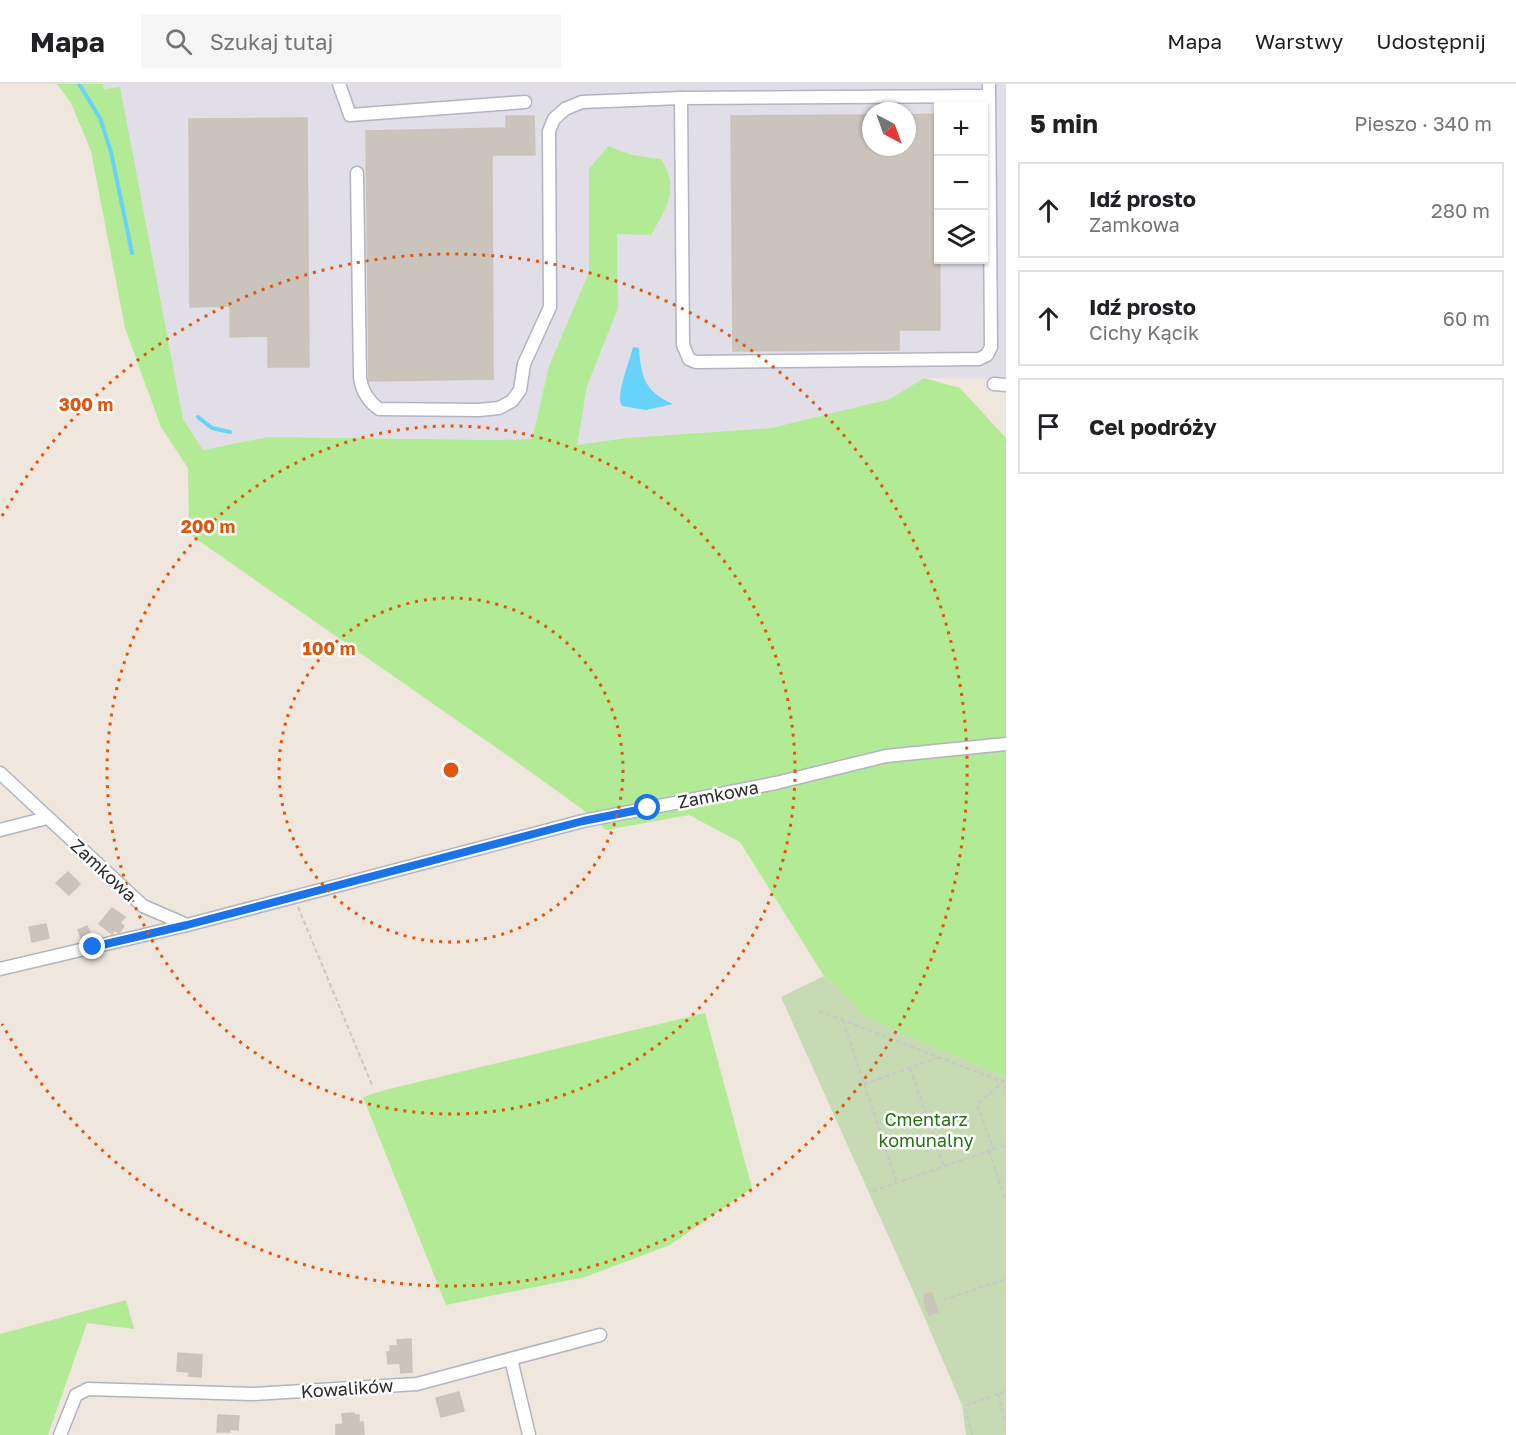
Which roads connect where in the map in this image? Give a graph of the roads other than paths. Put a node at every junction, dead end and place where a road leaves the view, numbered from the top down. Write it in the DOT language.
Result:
graph roads {
  1 [pos="339,84"];
  2 [pos="996,84"];
  3 [pos="989,90"];
  4 [pos="681,99"];
  5 [pos="525,102"];
  6 [pos="357,173"];
  7 [pos="1006,744"];
  8 [pos="0,773"];
  9 [pos="47,818"];
  10 [pos="0,830"];
  11 [pos="187,925"];
  12 [pos="0,969"];
  13 [pos="600,1335"];
  14 [pos="511,1359"];
  15 [pos="60,1435"];
  16 [pos="529,1435"];
  1 -- 5 [label="street"];
  2 -- 3 [label="street"];
  3 -- 4 [label="street"];
  3 -- 4 [label="street"];
  4 -- 6 [label="street"];
  7 -- 11 [label="street, Zamkowa"];
  8 -- 9 [label="street, Zamkowa"];
  9 -- 10 [label="street"];
  9 -- 11 [label="street, Zamkowa"];
  11 -- 12 [label="street"];
  13 -- 14 [label="street, Kowalików"];
  14 -- 15 [label="street, Kowalików"];
  14 -- 16 [label="street"];
}
